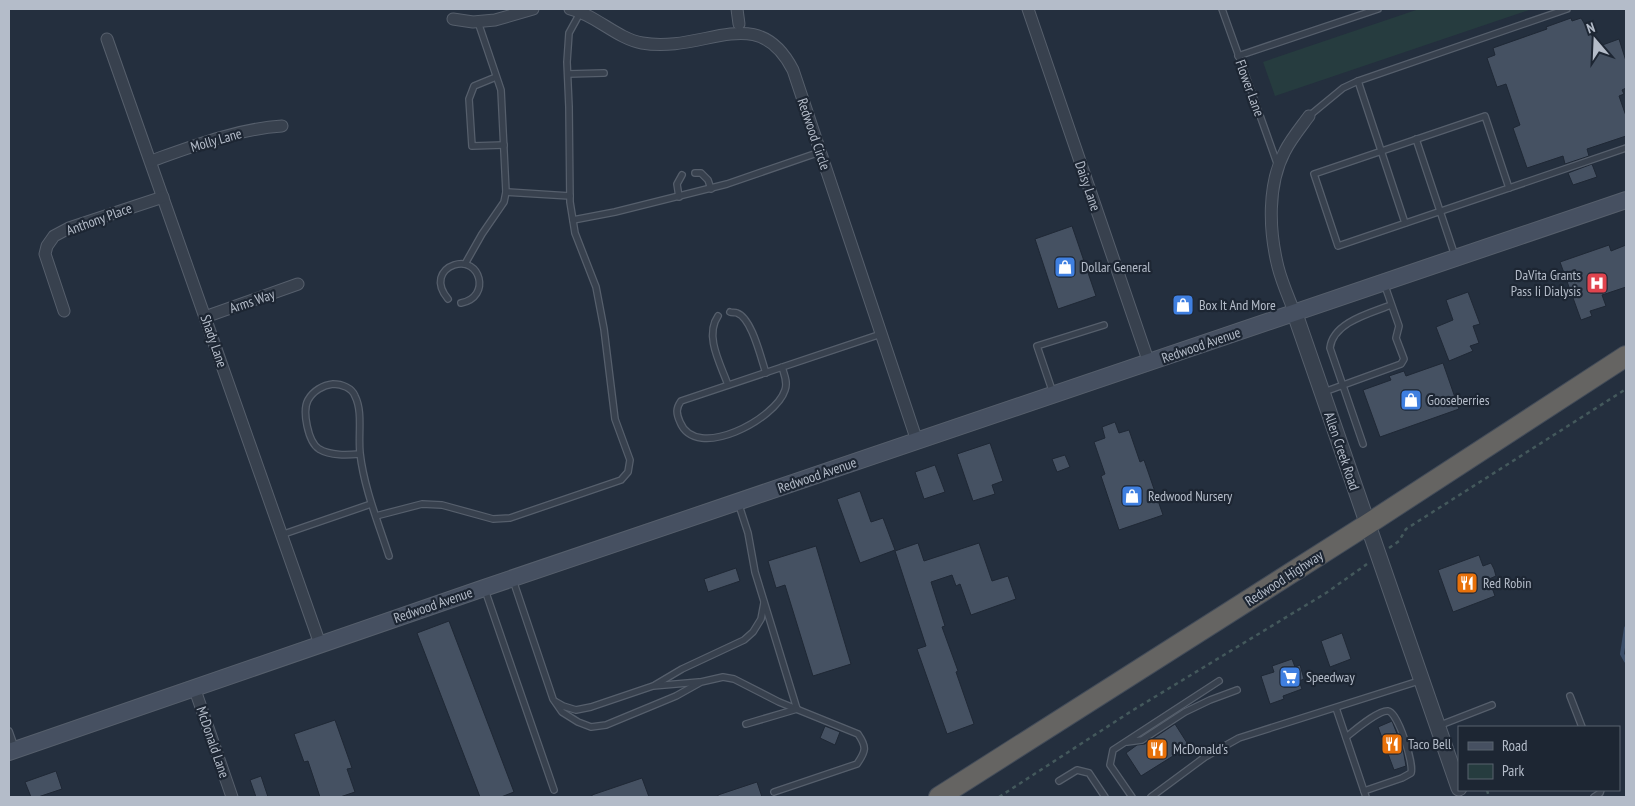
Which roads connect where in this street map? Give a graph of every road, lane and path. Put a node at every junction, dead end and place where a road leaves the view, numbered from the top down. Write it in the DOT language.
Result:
graph roads {
  1 [pos="533,9"];
  2 [pos="737,9"];
  3 [pos="1028,9"];
  4 [pos="1222,9"];
  5 [pos="1378,9"];
  6 [pos="1567,9"];
  7 [pos="575,11"];
  8 [pos="453,19"];
  9 [pos="478,21"];
  10 [pos="739,24"];
  11 [pos="107,39"];
  12 [pos="1238,56"];
  13 [pos="604,72"];
  14 [pos="568,74"];
  15 [pos="496,77"];
  16 [pos="1358,81"];
  17 [pos="1309,116"];
  18 [pos="282,126"];
  19 [pos="1416,140"];
  20 [pos="504,145"];
  21 [pos="1626,148"];
  22 [pos="1381,151"];
  23 [pos="820,152"];
  24 [pos="151,161"];
  25 [pos="1278,168"];
  26 [pos="696,173"];
  27 [pos="682,175"];
  28 [pos="1510,188"];
  29 [pos="711,189"];
  30 [pos="506,192"];
  31 [pos="570,196"];
  32 [pos="163,197"];
  33 [pos="679,197"];
  34 [pos="1626,200"];
  35 [pos="1440,212"];
  36 [pos="573,220"];
  37 [pos="1405,224"];
  38 [pos="1456,258"];
  39 [pos="465,264"];
  40 [pos="1384,283"];
  41 [pos="298,284"];
  42 [pos="448,299"];
  43 [pos="461,303"];
  44 [pos="1391,305"];
  45 [pos="64,310"];
  46 [pos="730,312"];
  47 [pos="1294,314"];
  48 [pos="718,316"];
  49 [pos="206,317"];
  50 [pos="1104,325"];
  51 [pos="881,334"];
  52 [pos="1626,356"];
  53 [pos="1149,362"];
  54 [pos="782,367"];
  55 [pos="766,373"];
  56 [pos="728,385"];
  57 [pos="1343,385"];
  58 [pos="1626,389"];
  59 [pos="1322,393"];
  60 [pos="1053,395"];
  61 [pos="917,441"];
  62 [pos="1363,444"];
  63 [pos="360,454"];
  64 [pos="738,502"];
  65 [pos="371,504"];
  66 [pos="376,516"];
  67 [pos="1368,524"];
  68 [pos="281,535"];
  69 [pos="1379,555"];
  70 [pos="389,556"];
  71 [pos="512,578"];
  72 [pos="484,588"];
  73 [pos="764,602"];
  74 [pos="320,644"];
  75 [pos="1422,680"];
  76 [pos="1219,681"];
  77 [pos="701,682"];
  78 [pos="653,686"];
  79 [pos="194,687"];
  80 [pos="1237,690"];
  81 [pos="1570,696"];
  82 [pos="553,699"];
  83 [pos="1492,705"];
  84 [pos="1336,708"];
  85 [pos="797,709"];
  86 [pos="746,724"];
  87 [pos="1438,726"];
  88 [pos="1582,726"];
  89 [pos="9,731"];
  90 [pos="1346,737"];
  91 [pos="1126,742"];
  92 [pos="12,751"];
  93 [pos="1059,781"];
  94 [pos="1458,786"];
  95 [pos="554,790"];
  96 [pos="774,792"];
  97 [pos="1365,794"];
  98 [pos="1001,796"];
  99 [pos="232,797"];
  100 [pos="939,797"];
  101 [pos="1105,797"];
  102 [pos="1132,797"];
  103 [pos="1151,797"];
  1 -- 9 [label="street"];
  2 -- 10 [label="street"];
  3 -- 53 [label="street, Daisy Lane"];
  4 -- 12 [label="lane, Flower Lane"];
  5 -- 12 [label="lane"];
  6 -- 16 [label="lane"];
  7 -- 10 [label="street, Redwood Circle"];
  7 -- 14 [label="lane"];
  8 -- 9 [label="street"];
  9 -- 15 [label="lane"];
  10 -- 23 [label="street, Redwood Circle"];
  11 -- 24 [label="street, Shady Lane"];
  12 -- 25 [label="lane, Flower Lane"];
  13 -- 14 [label="lane"];
  14 -- 31 [label="lane"];
  15 -- 20 [label="lane"];
  15 -- 20 [label="lane"];
  16 -- 17 [label="lane"];
  16 -- 22 [label="lane"];
  17 -- 25 [label="street, Allen Creek Road"];
  18 -- 24 [label="street, Molly Lane"];
  19 -- 22 [label="lane"];
  19 -- 28 [label="lane"];
  19 -- 35 [label="lane"];
  20 -- 30 [label="lane"];
  21 -- 28 [label="lane"];
  22 -- 37 [label="lane"];
  22 -- 37 [label="lane"];
  23 -- 29 [label="lane"];
  23 -- 51 [label="street, Redwood Circle"];
  24 -- 32 [label="street, Shady Lane"];
  25 -- 47 [label="street, Allen Creek Road"];
  26 -- 29 [label="lane"];
  27 -- 33 [label="lane"];
  28 -- 35 [label="lane"];
  29 -- 33 [label="lane"];
  30 -- 31 [label="lane"];
  30 -- 39 [label="lane"];
  31 -- 36 [label="lane"];
  32 -- 45 [label="street, Anthony Place"];
  32 -- 49 [label="street, Shady Lane"];
  33 -- 36 [label="lane"];
  34 -- 38 [label="main road, Redwood Avenue"];
  35 -- 37 [label="lane"];
  35 -- 38 [label="lane"];
  36 -- 66 [label="lane"];
  38 -- 40 [label="main road, Redwood Avenue"];
  39 -- 42 [label="lane"];
  39 -- 43 [label="lane"];
  40 -- 44 [label="lane"];
  40 -- 47 [label="main road, Redwood Avenue"];
  41 -- 49 [label="street, Arms Way"];
  44 -- 57 [label="lane"];
  44 -- 57 [label="lane"];
  46 -- 55 [label="lane"];
  47 -- 53 [label="main road, Redwood Avenue"];
  47 -- 59 [label="street, Allen Creek Road"];
  48 -- 56 [label="lane"];
  49 -- 68 [label="street, Shady Lane"];
  50 -- 60 [label="lane"];
  51 -- 54 [label="lane"];
  51 -- 61 [label="street, Redwood Circle"];
  52 -- 67 [label="highway, Redwood Highway"];
  53 -- 60 [label="main road, Redwood Avenue"];
  54 -- 55 [label="lane"];
  54 -- 56 [label="lane"];
  55 -- 56 [label="lane"];
  57 -- 59 [label="lane"];
  57 -- 62 [label="lane"];
  58 -- 69 [label="path"];
  59 -- 67 [label="street, Allen Creek Road"];
  60 -- 61 [label="main road, Redwood Avenue"];
  61 -- 64 [label="main road, Redwood Avenue"];
  63 -- 63 [label="lane"];
  63 -- 65 [label="lane"];
  64 -- 71 [label="main road, Redwood Avenue"];
  64 -- 73 [label="lane"];
  65 -- 66 [label="lane"];
  65 -- 68 [label="lane"];
  66 -- 70 [label="lane"];
  67 -- 69 [label="street, Allen Creek Road"];
  67 -- 100 [label="highway, Redwood Highway"];
  68 -- 74 [label="street, Shady Lane"];
  69 -- 75 [label="street, Allen Creek Road"];
  69 -- 98 [label="path"];
  71 -- 72 [label="main road, Redwood Avenue"];
  71 -- 82 [label="lane"];
  72 -- 74 [label="main road, Redwood Avenue"];
  72 -- 95 [label="lane"];
  73 -- 78 [label="lane"];
  73 -- 85 [label="lane"];
  74 -- 79 [label="main road, Redwood Avenue"];
  75 -- 84 [label="lane"];
  75 -- 87 [label="street, Allen Creek Road"];
  76 -- 91 [label="lane"];
  77 -- 78 [label="lane"];
  77 -- 82 [label="lane"];
  77 -- 85 [label="lane"];
  78 -- 82 [label="lane"];
  79 -- 92 [label="main road, Redwood Avenue"];
  79 -- 99 [label="street, McDonald Lane"];
  80 -- 91 [label="lane"];
  81 -- 88 [label="lane"];
  83 -- 87 [label="lane"];
  84 -- 90 [label="lane"];
  84 -- 103 [label="lane"];
  85 -- 86 [label="lane"];
  85 -- 96 [label="lane"];
  87 -- 94 [label="street, Allen Creek Road"];
  89 -- 92 [label="lane"];
  90 -- 97 [label="lane"];
  90 -- 97 [label="lane"];
  91 -- 102 [label="lane"];
  93 -- 101 [label="lane"];
}
